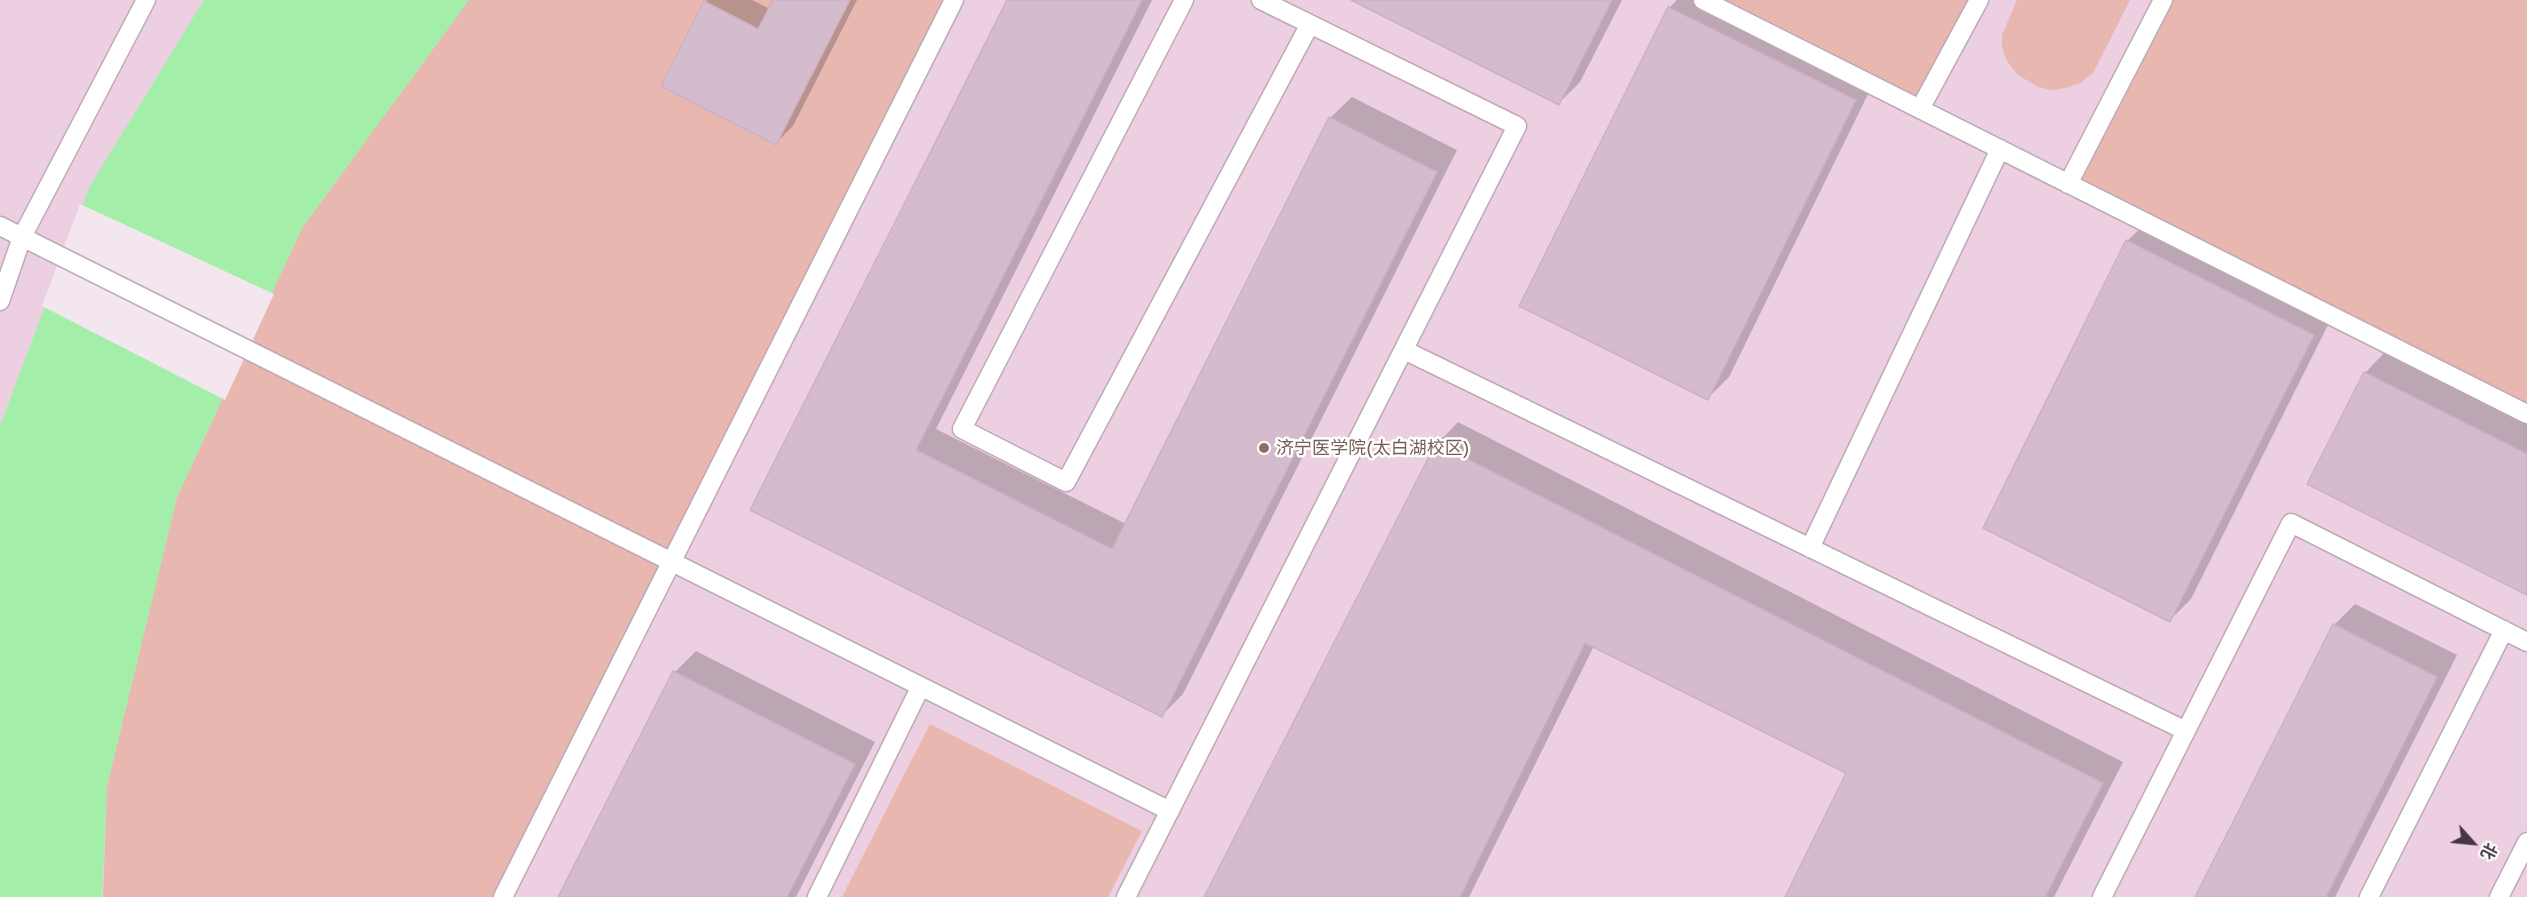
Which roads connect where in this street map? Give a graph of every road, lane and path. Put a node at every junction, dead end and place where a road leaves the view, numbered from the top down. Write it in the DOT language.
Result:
graph roads {
  1 [pos="146,0"];
  2 [pos="954,0"];
  3 [pos="1184,0"];
  4 [pos="1261,0"];
  5 [pos="1703,0"];
  6 [pos="1979,0"];
  7 [pos="2163,0"];
  8 [pos="1310,24"];
  9 [pos="1920,109"];
  10 [pos="2000,149"];
  11 [pos="2068,184"];
  12 [pos="0,226"];
  13 [pos="22,237"];
  14 [pos="0,301"];
  15 [pos="1404,350"];
  16 [pos="2527,414"];
  17 [pos="1810,548"];
  18 [pos="671,563"];
  19 [pos="2504,630"];
  20 [pos="2527,642"];
  21 [pos="920,688"];
  22 [pos="2186,731"];
  23 [pos="1170,812"];
  24 [pos="2527,842"];
  25 [pos="503,897"];
  26 [pos="817,897"];
  27 [pos="1126,897"];
  28 [pos="2102,897"];
  29 [pos="2369,897"];
  30 [pos="2499,897"];
  1 -- 13 [label="lane"];
  2 -- 18 [label="lane"];
  3 -- 8 [label="lane"];
  4 -- 8 [label="lane"];
  5 -- 9 [label="lane"];
  6 -- 9 [label="lane"];
  7 -- 11 [label="lane"];
  8 -- 15 [label="lane"];
  9 -- 10 [label="lane"];
  10 -- 11 [label="lane"];
  10 -- 17 [label="lane"];
  11 -- 16 [label="lane"];
  12 -- 13 [label="lane"];
  13 -- 14 [label="lane"];
  13 -- 18 [label="lane"];
  15 -- 17 [label="lane"];
  15 -- 23 [label="lane"];
  17 -- 22 [label="lane"];
  18 -- 21 [label="lane"];
  18 -- 25 [label="lane"];
  19 -- 20 [label="lane"];
  19 -- 22 [label="lane"];
  19 -- 29 [label="lane"];
  21 -- 23 [label="lane"];
  21 -- 26 [label="lane"];
  22 -- 28 [label="lane"];
  23 -- 27 [label="lane"];
  24 -- 30 [label="lane"];
}
